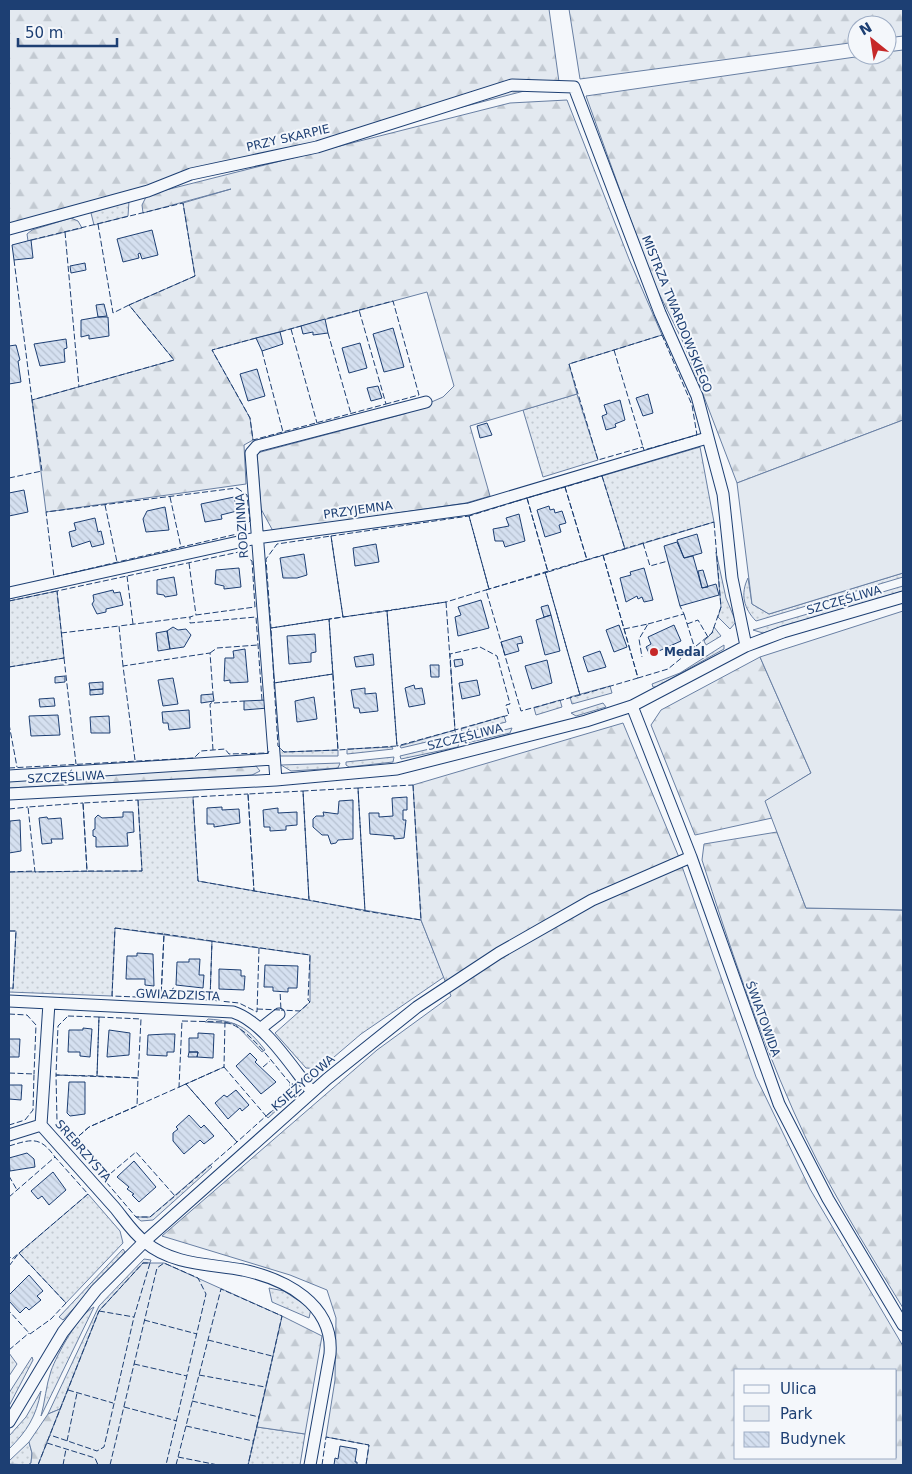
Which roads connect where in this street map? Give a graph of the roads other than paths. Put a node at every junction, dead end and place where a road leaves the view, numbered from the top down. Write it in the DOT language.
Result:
graph roads {
  1 [pos="574,87"];
  2 [pos="9,229"];
  3 [pos="426,402"];
  4 [pos="707,438"];
  5 [pos="256,538"];
  6 [pos="9,593"];
  7 [pos="903,597"];
  8 [pos="746,646"];
  9 [pos="632,706"];
  10 [pos="274,759"];
  11 [pos="9,776"];
  12 [pos="276,780"];
  13 [pos="9,794"];
  14 [pos="690,857"];
  15 [pos="9,1001"];
  16 [pos="49,1003"];
  17 [pos="279,1014"];
  18 [pos="260,1029"];
  19 [pos="312,1092"];
  20 [pos="41,1125"];
  21 [pos="9,1135"];
  22 [pos="144,1242"];
  23 [pos="903,1324"];
  24 [pos="9,1421"];
  25 [pos="310,1465"];
  1 -- 2 [label="street, PRZY SKARPIE"];
  1 -- 4 [label="street, MISTRZA TWARDOWSKIEGO"];
  3 -- 5 [label="street, RODZINNA"];
  4 -- 5 [label="street, PRZYJEMNA"];
  4 -- 8 [label="street, MISTRZA TWARDOWSKIEGO"];
  5 -- 6 [label="street, PRZYJEMNA"];
  5 -- 10 [label="street, RODZINNA"];
  7 -- 8 [label="street, SZCZĘŚLIWA"];
  8 -- 9 [label="street, SZCZĘŚLIWA"];
  9 -- 12 [label="street, SZCZĘŚLIWA"];
  9 -- 14 [label="street, ŚWIATOWIDA"];
  10 -- 11 [label="street"];
  10 -- 12 [label="street, RODZINNA"];
  12 -- 13 [label="street, SZCZĘŚLIWA"];
  14 -- 19 [label="street, KSIĘŻYCOWA"];
  14 -- 23 [label="street, ŚWIATOWIDA"];
  15 -- 16 [label="street, GWIAŹDZISTA"];
  16 -- 18 [label="street, GWIAŹDZISTA"];
  16 -- 20 [label="street, SREBRZYSTA"];
  17 -- 18 [label="street"];
  18 -- 19 [label="street, GWIAŹDZISTA"];
  19 -- 22 [label="street, KSIĘŻYCOWA"];
  20 -- 21 [label="street"];
  20 -- 22 [label="street, SREBRZYSTA"];
  22 -- 24 [label="street, KSIĘŻYCOWA"];
  22 -- 25 [label="street"];
}
